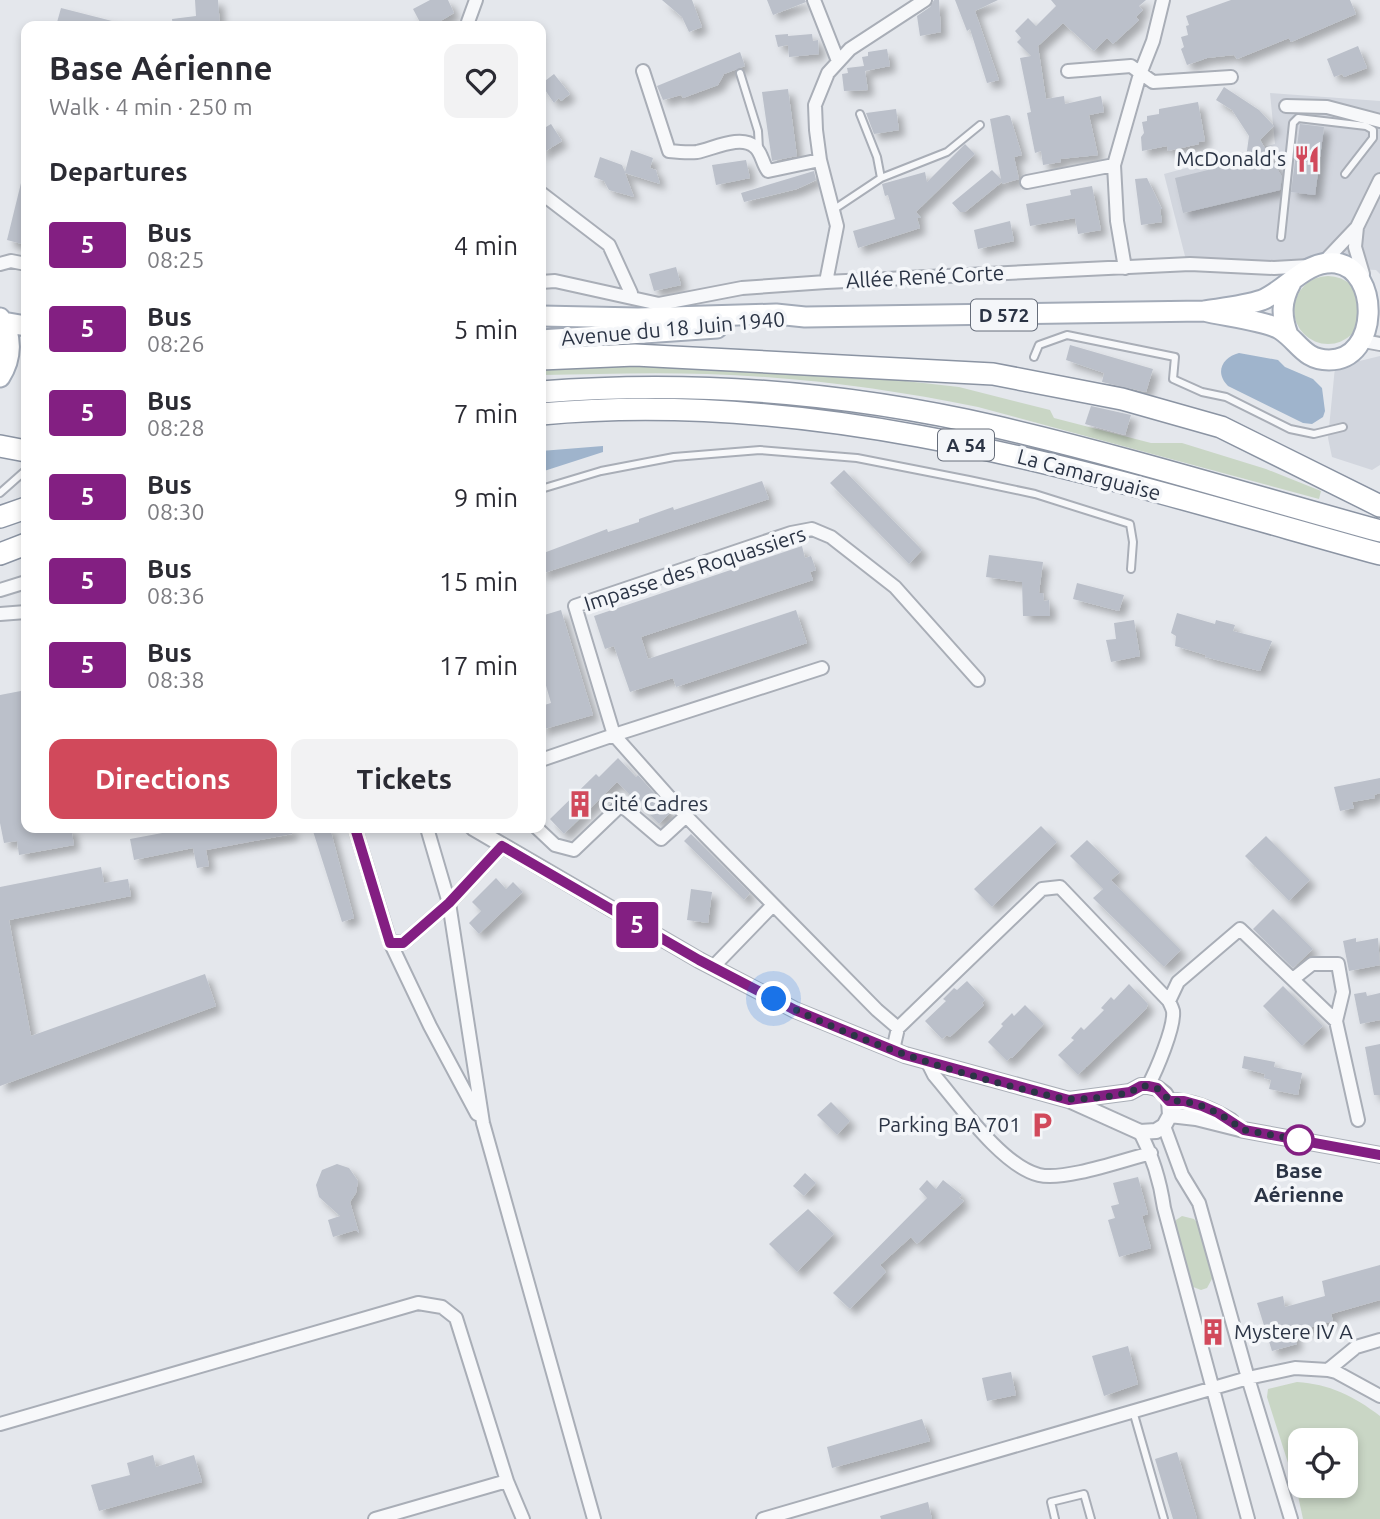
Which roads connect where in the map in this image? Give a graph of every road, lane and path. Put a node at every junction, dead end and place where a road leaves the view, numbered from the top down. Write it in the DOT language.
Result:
graph roads {
  1 [pos="476,0"];
  2 [pos="814,0"];
  3 [pos="925,0"];
  4 [pos="1163,0"];
  5 [pos="468,21"];
  6 [pos="838,61"];
  7 [pos="643,71"];
  8 [pos="1068,71"];
  9 [pos="740,73"];
  10 [pos="1140,74"];
  11 [pos="1231,77"];
  12 [pos="1286,106"];
  13 [pos="860,114"];
  14 [pos="1380,121"];
  15 [pos="980,125"];
  16 [pos="759,150"];
  17 [pos="820,160"];
  18 [pos="1114,166"];
  19 [pos="1345,174"];
  20 [pos="881,178"];
  21 [pos="1380,180"];
  22 [pos="1027,182"];
  23 [pos="546,197"];
  24 [pos="834,210"];
  25 [pos="1357,227"];
  26 [pos="1282,237"];
  27 [pos="21,263"];
  28 [pos="0,264"];
  29 [pos="1318,265"];
  30 [pos="1125,268"];
  31 [pos="1371,280"];
  32 [pos="546,282"];
  33 [pos="825,282"];
  34 [pos="1291,283"];
  35 [pos="629,297"];
  36 [pos="1204,311"];
  37 [pos="546,316"];
  38 [pos="805,317"];
  39 [pos="1,320"];
  40 [pos="1379,324"];
  41 [pos="21,325"];
  42 [pos="1288,335"];
  43 [pos="546,340"];
  44 [pos="1374,343"];
  45 [pos="1034,357"];
  46 [pos="546,359"];
  47 [pos="21,365"];
  48 [pos="3,372"];
  49 [pos="546,392"];
  50 [pos="546,414"];
  51 [pos="1343,427"];
  52 [pos="0,446"];
  53 [pos="21,450"];
  54 [pos="21,475"];
  55 [pos="546,488"];
  56 [pos="0,494"];
  57 [pos="1380,506"];
  58 [pos="21,510"];
  59 [pos="0,517"];
  60 [pos="1380,531"];
  61 [pos="21,534"];
  62 [pos="0,541"];
  63 [pos="21,546"];
  64 [pos="0,554"];
  65 [pos="1380,554"];
  66 [pos="1131,569"];
  67 [pos="21,583"];
  68 [pos="0,590"];
  69 [pos="21,612"];
  70 [pos="0,614"];
  71 [pos="822,668"];
  72 [pos="978,680"];
  73 [pos="614,735"];
  74 [pos="546,758"];
  75 [pos="686,816"];
  76 [pos="357,833"];
  77 [pos="429,833"];
  78 [pos="481,833"];
  79 [pos="542,833"];
  80 [pos="502,846"];
  81 [pos="449,903"];
  82 [pos="773,905"];
  83 [pos="390,943"];
  84 [pos="713,967"];
  85 [pos="1293,979"];
  86 [pos="1169,1001"];
  87 [pos="1336,1021"];
  88 [pos="898,1028"];
  89 [pos="893,1051"];
  90 [pos="928,1063"];
  91 [pos="1148,1086"];
  92 [pos="1069,1100"];
  93 [pos="1125,1103"];
  94 [pos="1167,1114"];
  95 [pos="1358,1120"];
  96 [pos="483,1124"];
  97 [pos="1134,1129"];
  98 [pos="1151,1153"];
  99 [pos="1380,1155"];
  100 [pos="1380,1340"];
  101 [pos="1328,1370"];
  102 [pos="1248,1378"];
  103 [pos="1211,1388"];
  104 [pos="1380,1396"];
  105 [pos="1133,1411"];
  106 [pos="0,1424"];
  107 [pos="507,1481"];
  108 [pos="791,1515"];
  109 [pos="375,1519"];
  110 [pos="523,1519"];
  111 [pos="594,1519"];
  112 [pos="762,1519"];
  113 [pos="1055,1519"];
  114 [pos="1091,1519"];
  115 [pos="1164,1519"];
  116 [pos="1248,1519"];
  117 [pos="1291,1519"];
  1 -- 5 [label="street"];
  2 -- 6 [label="street"];
  3 -- 6 [label="street"];
  4 -- 10 [label="street"];
  6 -- 17 [label="street"];
  7 -- 16 [label="street"];
  8 -- 10 [label="street"];
  9 -- 16 [label="lane"];
  10 -- 11 [label="street"];
  10 -- 18 [label="street"];
  12 -- 14 [label="street"];
  13 -- 20 [label="lane"];
  15 -- 20 [label="lane"];
  16 -- 17 [label="street"];
  17 -- 24 [label="street"];
  18 -- 22 [label="street"];
  18 -- 30 [label="street"];
  19 -- 26 [label="lane"];
  20 -- 24 [label="lane"];
  21 -- 25 [label="street"];
  23 -- 35 [label="street"];
  24 -- 33 [label="street"];
  25 -- 29 [label="street"];
  25 -- 31 [label="street"];
  27 -- 28 [label="street"];
  29 -- 30 [label="street, Allée René Corte"];
  29 -- 31 [label="main road"];
  29 -- 34 [label="main road, Avenue du 18 Juin 1940"];
  30 -- 33 [label="street, Allée René Corte"];
  31 -- 40 [label="main road, Avenue du 18 Juin 1940"];
  32 -- 35 [label="street, Allée René Corte"];
  33 -- 35 [label="street, Allée René Corte"];
  34 -- 36 [label="main road, Avenue du 18 Juin 1940 / D 572"];
  34 -- 42 [label="main road"];
  36 -- 38 [label="main road, Avenue du 18 Juin 1940 / D 572"];
  36 -- 42 [label="main road, Avenue du 18 Juin 1940 / D 572"];
  37 -- 38 [label="main road, Avenue du 18 Juin 1940 / D 572"];
  38 -- 43 [label="main road, Avenue du 18 Juin 1940 / D 572"];
  39 -- 41 [label="main road"];
  39 -- 48 [label="main road"];
  40 -- 44 [label="main road, Avenue du 18 Juin 1940"];
  42 -- 44 [label="main road, Avenue du 18 Juin 1940"];
  45 -- 51 [label="lane"];
  46 -- 57 [label="highway"];
  47 -- 48 [label="main road"];
  49 -- 60 [label="highway, La Camarguaise / A 54"];
  50 -- 65 [label="highway, La Camarguaise / A 54"];
  52 -- 53 [label="highway"];
  54 -- 56 [label="lane"];
  55 -- 66 [label="lane"];
  58 -- 59 [label="highway"];
  61 -- 62 [label="highway"];
  63 -- 64 [label="highway"];
  67 -- 68 [label="street"];
  69 -- 70 [label="street"];
  71 -- 73 [label="street"];
  72 -- 73 [label="street, Impasse des Roquassiers"];
  73 -- 74 [label="street"];
  73 -- 75 [label="street"];
  75 -- 79 [label="street"];
  75 -- 82 [label="street"];
  76 -- 83 [label="street"];
  77 -- 81 [label="street"];
  78 -- 80 [label="street"];
  80 -- 81 [label="street"];
  80 -- 84 [label="street"];
  81 -- 83 [label="street"];
  81 -- 96 [label="street"];
  82 -- 84 [label="street"];
  82 -- 88 [label="street"];
  83 -- 96 [label="street"];
  84 -- 89 [label="street"];
  85 -- 86 [label="street"];
  85 -- 87 [label="street"];
  85 -- 87 [label="street"];
  86 -- 88 [label="street"];
  86 -- 91 [label="street"];
  87 -- 95 [label="street"];
  88 -- 89 [label="street"];
  89 -- 90 [label="street"];
  90 -- 92 [label="street"];
  90 -- 98 [label="street"];
  91 -- 93 [label="street"];
  91 -- 94 [label="street"];
  92 -- 93 [label="street"];
  92 -- 97 [label="street"];
  93 -- 97 [label="street"];
  94 -- 97 [label="street"];
  94 -- 99 [label="street"];
  94 -- 102 [label="street"];
  96 -- 111 [label="street"];
  97 -- 98 [label="street"];
  98 -- 103 [label="street"];
  100 -- 101 [label="street"];
  101 -- 102 [label="street"];
  101 -- 104 [label="street"];
  102 -- 103 [label="street"];
  102 -- 117 [label="street"];
  103 -- 105 [label="street"];
  103 -- 116 [label="street"];
  105 -- 108 [label="street"];
  105 -- 115 [label="lane"];
  106 -- 107 [label="street"];
  107 -- 109 [label="street"];
  107 -- 110 [label="street"];
  108 -- 112 [label="street"];
  113 -- 114 [label="lane"];
}
